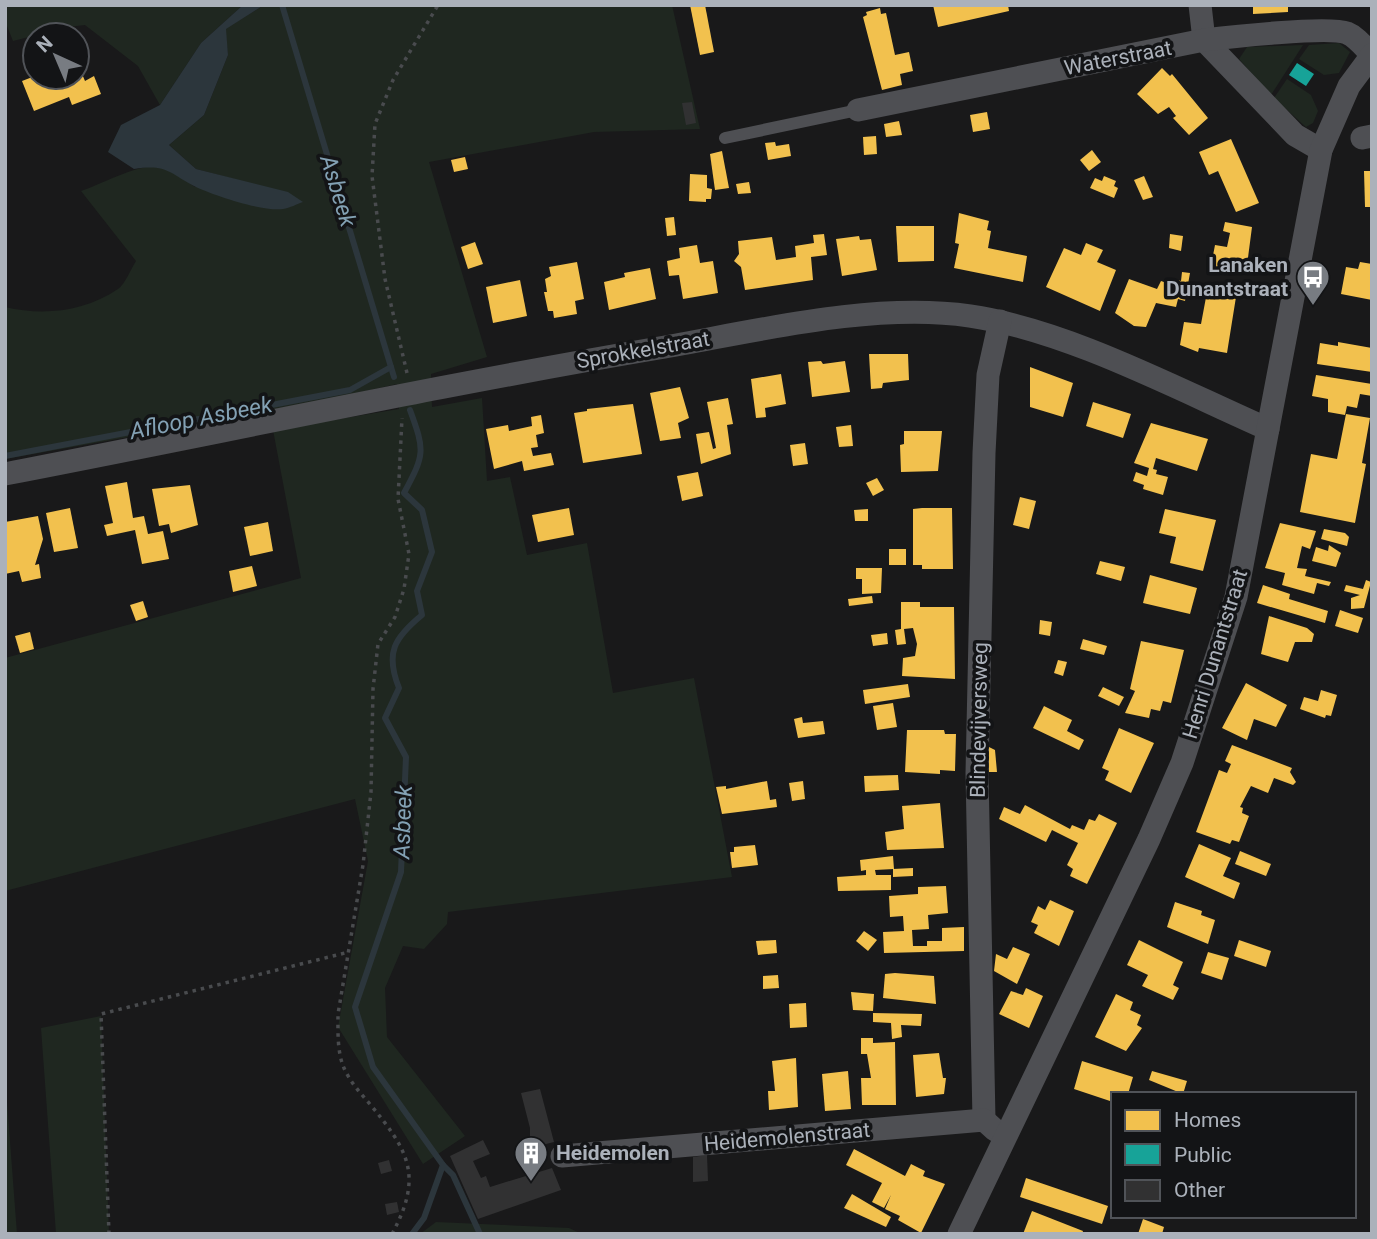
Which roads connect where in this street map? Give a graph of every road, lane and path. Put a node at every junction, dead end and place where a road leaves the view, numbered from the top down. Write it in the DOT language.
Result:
graph roads {
  1 [pos="438,5"];
  2 [pos="1200,5"];
  3 [pos="1204,40"];
  4 [pos="1372,55"];
  5 [pos="858,110"];
  6 [pos="725,138"];
  7 [pos="1321,150"];
  8 [pos="1000,321"];
  9 [pos="408,394"];
  10 [pos="1268,429"];
  11 [pos="5,474"];
  12 [pos="349,952"];
  13 [pos="984,1121"];
  14 [pos="1005,1139"];
  15 [pos="562,1156"];
  16 [pos="109,1234"];
  17 [pos="392,1234"];
  18 [pos="959,1234"];
  1 -- 9 [label="path"];
  2 -- 3 [label="street"];
  3 -- 4 [label="street, Waterstraat"];
  3 -- 5 [label="street, Waterstraat"];
  3 -- 7 [label="street"];
  4 -- 7 [label="street, Waterstraat"];
  5 -- 6 [label="lane"];
  7 -- 10 [label="street, Henri Dunantstraat"];
  8 -- 9 [label="street, Sprokkelstraat"];
  8 -- 10 [label="street, Sprokkelstraat"];
  8 -- 13 [label="street, Blindevijversweg"];
  9 -- 11 [label="street, Sprokkelstraat"];
  9 -- 12 [label="path"];
  10 -- 14 [label="street, Henri Dunantstraat"];
  12 -- 16 [label="path"];
  12 -- 17 [label="path"];
  13 -- 14 [label="street"];
  13 -- 15 [label="street, Heidemolenstraat"];
  14 -- 18 [label="street, Henri Dunantstraat"];
}
